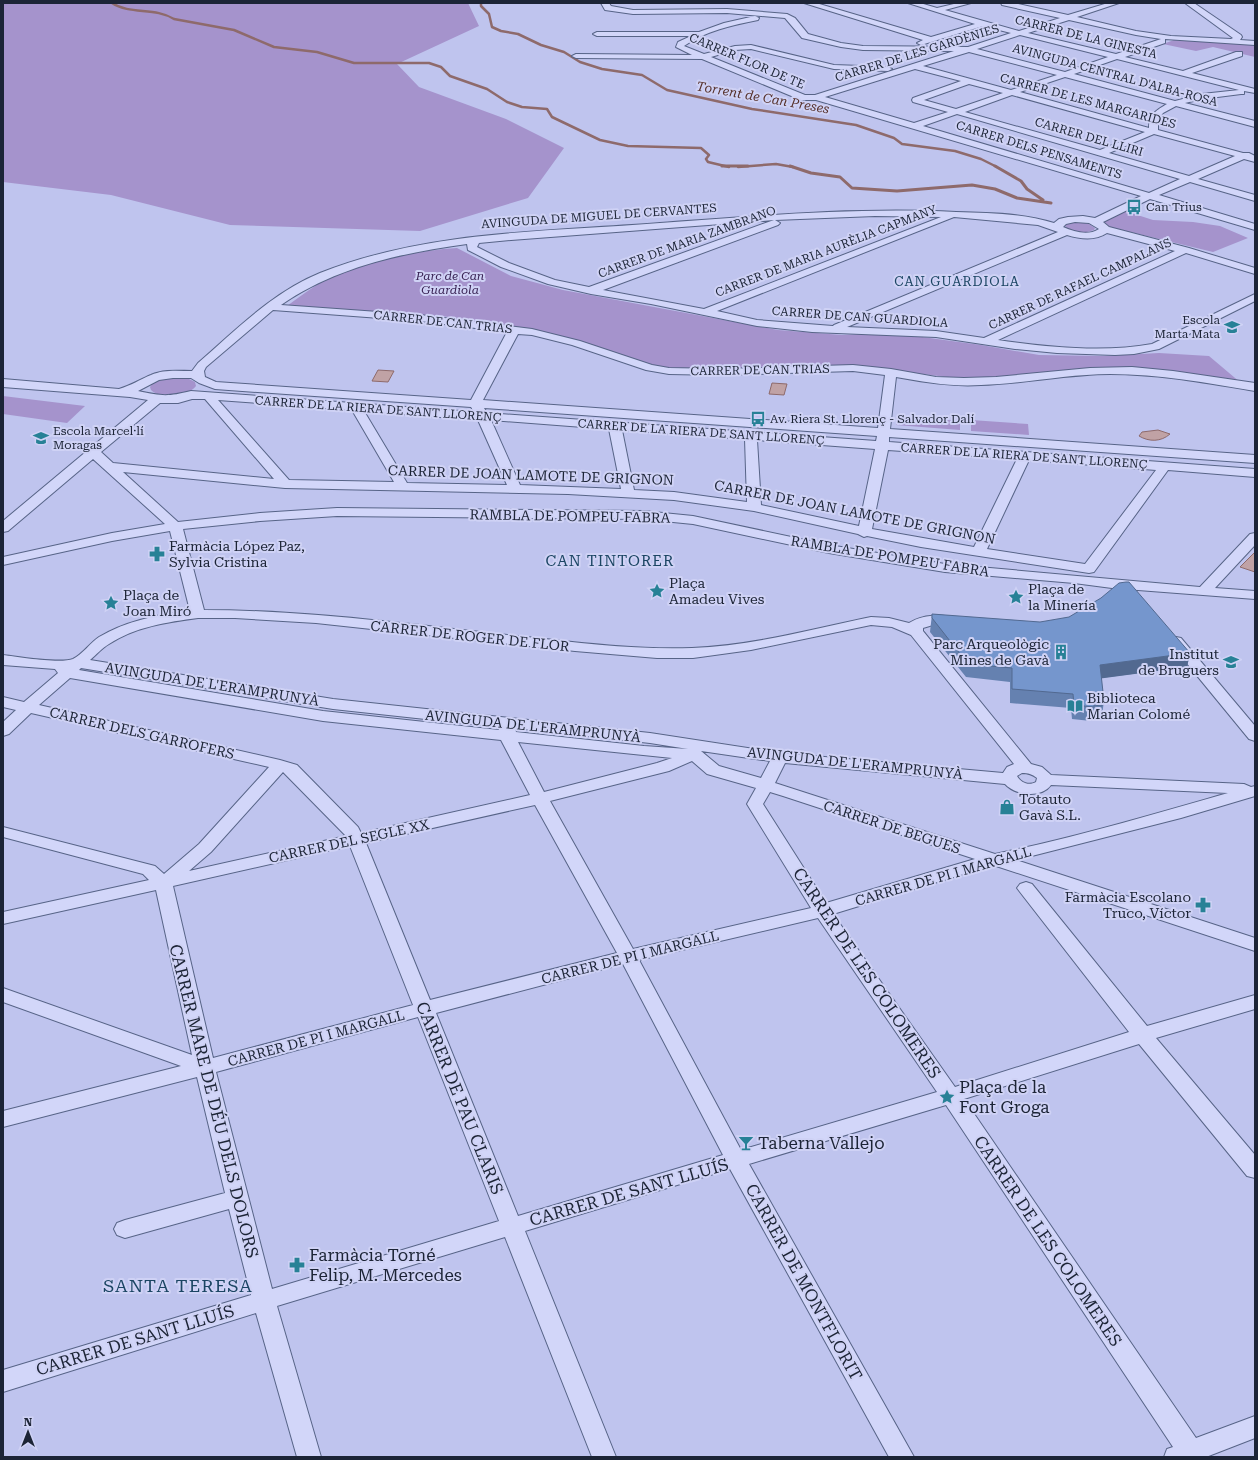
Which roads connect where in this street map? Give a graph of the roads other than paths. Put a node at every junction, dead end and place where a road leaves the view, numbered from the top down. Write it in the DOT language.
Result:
graph roads {
  1 [pos="605,3"];
  2 [pos="808,3"];
  3 [pos="912,3"];
  4 [pos="967,3"];
  5 [pos="1005,3"];
  6 [pos="1024,3"];
  7 [pos="1116,3"];
  8 [pos="1189,3"];
  9 [pos="1016,5"];
  10 [pos="936,10"];
  11 [pos="782,15"];
  12 [pos="1068,18"];
  13 [pos="983,24"];
  14 [pos="1019,33"];
  15 [pos="597,34"];
  16 [pos="703,34"];
  17 [pos="932,40"];
  18 [pos="1162,41"];
  19 [pos="1234,41"];
  20 [pos="1255,43"];
  21 [pos="906,48"];
  22 [pos="968,49"];
  23 [pos="1239,54"];
  24 [pos="576,56"];
  25 [pos="702,57"];
  26 [pos="1116,57"];
  27 [pos="912,67"];
  28 [pos="1185,73"];
  29 [pos="1064,74"];
  30 [pos="969,81"];
  31 [pos="1255,91"];
  32 [pos="1010,92"];
  33 [pos="816,97"];
  34 [pos="1176,103"];
  35 [pos="955,112"];
  36 [pos="1255,124"];
  37 [pos="915,126"];
  38 [pos="1154,131"];
  39 [pos="1255,152"];
  40 [pos="1101,153"];
  41 [pos="1244,156"];
  42 [pos="1255,160"];
  43 [pos="1189,179"];
  44 [pos="1149,196"];
  45 [pos="1254,197"];
  46 [pos="954,215"];
  47 [pos="792,217"];
  48 [pos="1066,220"];
  49 [pos="1096,222"];
  50 [pos="1255,227"];
  51 [pos="1105,229"];
  52 [pos="1062,230"];
  53 [pos="476,240"];
  54 [pos="1185,250"];
  55 [pos="1255,271"];
  56 [pos="591,291"];
  57 [pos="1255,297"];
  58 [pos="270,307"];
  59 [pos="706,312"];
  60 [pos="874,314"];
  61 [pos="514,330"];
  62 [pos="831,330"];
  63 [pos="888,331"];
  64 [pos="987,341"];
  65 [pos="891,372"];
  66 [pos="170,374"];
  67 [pos="201,379"];
  68 [pos="3,383"];
  69 [pos="1255,387"];
  70 [pos="149,394"];
  71 [pos="191,395"];
  72 [pos="208,396"];
  73 [pos="475,404"];
  74 [pos="356,407"];
  75 [pos="483,416"];
  76 [pos="615,426"];
  77 [pos="883,432"];
  78 [pos="751,436"];
  79 [pos="882,446"];
  80 [pos="93,452"];
  81 [pos="1025,456"];
  82 [pos="1255,459"];
  83 [pos="1165,466"];
  84 [pos="111,468"];
  85 [pos="1255,473"];
  86 [pos="286,484"];
  87 [pos="403,487"];
  88 [pos="515,490"];
  89 [pos="628,492"];
  90 [pos="754,507"];
  91 [pos="175,526"];
  92 [pos="3,528"];
  93 [pos="864,532"];
  94 [pos="1255,537"];
  95 [pos="979,552"];
  96 [pos="3,561"];
  97 [pos="1089,569"];
  98 [pos="1073,573"];
  99 [pos="1128,585"];
  100 [pos="1106,587"];
  101 [pos="1204,590"];
  102 [pos="1255,595"];
  103 [pos="1144,602"];
  104 [pos="198,614"];
  105 [pos="963,622"];
  106 [pos="1168,631"];
  107 [pos="916,632"];
  108 [pos="3,660"];
  109 [pos="67,667"];
  110 [pos="3,702"];
  111 [pos="28,707"];
  112 [pos="508,730"];
  113 [pos="3,731"];
  114 [pos="1255,736"];
  115 [pos="693,754"];
  116 [pos="780,758"];
  117 [pos="280,765"];
  118 [pos="1026,768"];
  119 [pos="1010,779"];
  120 [pos="1046,780"];
  121 [pos="765,785"];
  122 [pos="1255,790"];
  123 [pos="540,798"];
  124 [pos="3,832"];
  125 [pos="356,840"];
  126 [pos="991,860"];
  127 [pos="163,883"];
  128 [pos="1026,888"];
  129 [pos="822,911"];
  130 [pos="3,918"];
  131 [pos="1255,945"];
  132 [pos="628,957"];
  133 [pos="3,995"];
  134 [pos="1255,1002"];
  135 [pos="424,1009"];
  136 [pos="1143,1036"];
  137 [pos="205,1067"];
  138 [pos="950,1096"];
  139 [pos="3,1120"];
  140 [pos="736,1160"];
  141 [pos="1255,1170"];
  142 [pos="237,1198"];
  143 [pos="511,1226"];
  144 [pos="125,1229"];
  145 [pos="264,1300"];
  146 [pos="3,1381"];
  147 [pos="1255,1426"];
  148 [pos="1186,1455"];
  149 [pos="309,1457"];
  150 [pos="604,1457"];
  151 [pos="902,1457"];
  1 -- 11 [label="street"];
  2 -- 17 [label="street"];
  3 -- 10 [label="street, CARRER DE LA GINESTA"];
  4 -- 10 [label="street"];
  5 -- 9 [label="street"];
  6 -- 9 [label="street"];
  7 -- 12 [label="street, CARRER DE LES GARDÈNIES"];
  8 -- 19 [label="street"];
  9 -- 12 [label="street"];
  10 -- 13 [label="street, CARRER DE LA GINESTA"];
  11 -- 16 [label="street, CARRER FLOR DE TE"];
  11 -- 21 [label="street"];
  12 -- 14 [label="street, CARRER DE LES GARDÈNIES"];
  12 -- 19 [label="street"];
  13 -- 14 [label="street, CARRER DE LA GINESTA"];
  13 -- 17 [label="street"];
  14 -- 22 [label="street, CARRER DE LES GARDÈNIES"];
  14 -- 26 [label="street, CARRER DE LA GINESTA"];
  15 -- 16 [label="street"];
  16 -- 25 [label="street, CARRER FLOR DE TE"];
  17 -- 21 [label="street"];
  18 -- 26 [label="street"];
  19 -- 20 [label="street"];
  21 -- 22 [label="street"];
  22 -- 27 [label="street, CARRER DE LES GARDÈNIES"];
  22 -- 29 [label="street, AVINGUDA CENTRAL D'ALBA-ROSA"];
  23 -- 28 [label="street"];
  24 -- 25 [label="street"];
  25 -- 27 [label="street"];
  25 -- 33 [label="street, CARRER FLOR DE TE"];
  26 -- 28 [label="street, CARRER DE LA GINESTA"];
  26 -- 29 [label="street"];
  27 -- 30 [label="street, CARRER DE LES MARGARIDES"];
  27 -- 33 [label="street, CARRER DE LES GARDÈNIES"];
  28 -- 31 [label="street, CARRER DE LA GINESTA"];
  29 -- 32 [label="street"];
  29 -- 34 [label="street, AVINGUDA CENTRAL D'ALBA-ROSA"];
  30 -- 32 [label="street, CARRER DE LES MARGARIDES"];
  30 -- 35 [label="street, CARRER DEL LLIRI"];
  31 -- 34 [label="street"];
  32 -- 35 [label="street"];
  32 -- 38 [label="street, CARRER DE LES MARGARIDES"];
  33 -- 37 [label="street, CARRER DELS PENSAMENTS"];
  34 -- 36 [label="street, AVINGUDA CENTRAL D'ALBA-ROSA"];
  34 -- 38 [label="street"];
  35 -- 37 [label="street"];
  35 -- 40 [label="street, CARRER DEL LLIRI"];
  37 -- 44 [label="street, CARRER DELS PENSAMENTS"];
  38 -- 40 [label="street"];
  38 -- 41 [label="street, CARRER DE LES MARGARIDES"];
  39 -- 41 [label="street"];
  40 -- 43 [label="street, CARRER DEL LLIRI"];
  41 -- 42 [label="street, CARRER DE LES MARGARIDES"];
  41 -- 43 [label="street"];
  43 -- 44 [label="street"];
  43 -- 45 [label="street, CARRER DEL LLIRI"];
  44 -- 49 [label="street"];
  44 -- 50 [label="street, CARRER DELS PENSAMENTS"];
  46 -- 47 [label="street, AVINGUDA DE MIGUEL DE CERVANTES"];
  46 -- 52 [label="street, AVINGUDA DE MIGUEL DE CERVANTES"];
  46 -- 59 [label="street, CARRER DE MARIA AURÈLIA CAPMANY"];
  47 -- 53 [label="street, AVINGUDA DE MIGUEL DE CERVANTES"];
  47 -- 56 [label="street, CARRER DE MARIA ZAMBRANO"];
  48 -- 49 [label="street, AVINGUDA DE MIGUEL DE CERVANTES"];
  48 -- 52 [label="street"];
  48 -- 66 [label="street, AVINGUDA DE MIGUEL DE CERVANTES"];
  49 -- 51 [label="street"];
  51 -- 52 [label="street, AVINGUDA DE MIGUEL DE CERVANTES"];
  51 -- 54 [label="street"];
  52 -- 60 [label="street"];
  53 -- 56 [label="street, CARRER DE CAN GUARDIOLA"];
  53 -- 58 [label="street, AVINGUDA DE MIGUEL DE CERVANTES"];
  54 -- 55 [label="street"];
  54 -- 64 [label="street, CARRER DE RAFAEL CAMPALANS"];
  56 -- 59 [label="street, CARRER DE CAN GUARDIOLA"];
  57 -- 64 [label="street, CARRER DE CAN GUARDIOLA"];
  58 -- 61 [label="street, CARRER DE CAN TRIAS"];
  58 -- 67 [label="street, AVINGUDA DE MIGUEL DE CERVANTES"];
  59 -- 62 [label="street, CARRER DE CAN GUARDIOLA"];
  60 -- 62 [label="street"];
  60 -- 63 [label="street"];
  61 -- 65 [label="street, CARRER DE CAN TRIAS"];
  61 -- 73 [label="street"];
  62 -- 63 [label="street, CARRER DE CAN GUARDIOLA"];
  63 -- 64 [label="street, CARRER DE CAN GUARDIOLA"];
  65 -- 69 [label="street, CARRER DE CAN TRIAS"];
  65 -- 77 [label="street"];
  66 -- 67 [label="street"];
  66 -- 70 [label="street, AVINGUDA DE MIGUEL DE CERVANTES"];
  67 -- 71 [label="street, AVINGUDA DE MIGUEL DE CERVANTES"];
  67 -- 73 [label="street"];
  68 -- 70 [label="street, CARRER DE LA RIERA DE SANT LLORENÇ"];
  70 -- 71 [label="street, CARRER DE LA RIERA DE SANT LLORENÇ"];
  70 -- 80 [label="street, AVINGUDA DE MIGUEL DE CERVANTES"];
  71 -- 72 [label="street, CARRER DE LA RIERA DE SANT LLORENÇ"];
  72 -- 74 [label="street, CARRER DE LA RIERA DE SANT LLORENÇ"];
  72 -- 86 [label="street"];
  73 -- 75 [label="street"];
  73 -- 77 [label="street"];
  74 -- 75 [label="street, CARRER DE LA RIERA DE SANT LLORENÇ"];
  74 -- 87 [label="street"];
  75 -- 76 [label="street, CARRER DE LA RIERA DE SANT LLORENÇ"];
  75 -- 88 [label="street"];
  76 -- 78 [label="street, CARRER DE LA RIERA DE SANT LLORENÇ"];
  76 -- 89 [label="street"];
  77 -- 79 [label="street"];
  77 -- 82 [label="street"];
  78 -- 79 [label="street, CARRER DE LA RIERA DE SANT LLORENÇ"];
  78 -- 90 [label="street"];
  79 -- 81 [label="street, CARRER DE LA RIERA DE SANT LLORENÇ"];
  79 -- 93 [label="street"];
  80 -- 84 [label="street"];
  80 -- 92 [label="street, AVINGUDA DE MIGUEL DE CERVANTES"];
  81 -- 83 [label="street, CARRER DE LA RIERA DE SANT LLORENÇ"];
  81 -- 95 [label="street"];
  83 -- 85 [label="street, CARRER DE LA RIERA DE SANT LLORENÇ"];
  83 -- 97 [label="street"];
  84 -- 86 [label="street, CARRER DE JOAN LAMOTE DE GRIGNON"];
  84 -- 91 [label="street"];
  86 -- 87 [label="street, CARRER DE JOAN LAMOTE DE GRIGNON"];
  87 -- 88 [label="street, CARRER DE JOAN LAMOTE DE GRIGNON"];
  88 -- 89 [label="street, CARRER DE JOAN LAMOTE DE GRIGNON"];
  89 -- 90 [label="street, CARRER DE JOAN LAMOTE DE GRIGNON"];
  90 -- 93 [label="street, CARRER DE JOAN LAMOTE DE GRIGNON"];
  91 -- 96 [label="street, RAMBLA DE POMPEU FABRA"];
  91 -- 98 [label="street, RAMBLA DE POMPEU FABRA"];
  91 -- 104 [label="street"];
  93 -- 95 [label="street, CARRER DE JOAN LAMOTE DE GRIGNON"];
  94 -- 101 [label="street"];
  95 -- 98 [label="street, CARRER DE JOAN LAMOTE DE GRIGNON"];
  97 -- 98 [label="street, CARRER DE JOAN LAMOTE DE GRIGNON"];
  97 -- 100 [label="street"];
  98 -- 100 [label="street, RAMBLA DE POMPEU FABRA"];
  99 -- 100 [label="street, RAMBLA DE POMPEU FABRA"];
  99 -- 101 [label="street, RAMBLA DE POMPEU FABRA"];
  99 -- 103 [label="street"];
  101 -- 102 [label="street, RAMBLA DE POMPEU FABRA"];
  104 -- 107 [label="street, CARRER DE ROGER DE FLOR"];
  104 -- 109 [label="street, CARRER DE ROGER DE FLOR"];
  105 -- 107 [label="street"];
  106 -- 114 [label="street"];
  107 -- 118 [label="street"];
  108 -- 109 [label="street, AVINGUDA DE L'ERAMPRUNYÀ"];
  109 -- 111 [label="street, CARRER DE ROGER DE FLOR"];
  109 -- 112 [label="street, AVINGUDA DE L'ERAMPRUNYÀ"];
  110 -- 111 [label="street, CARRER DELS GARROFERS"];
  111 -- 113 [label="street, CARRER DE ROGER DE FLOR"];
  111 -- 117 [label="street, CARRER DELS GARROFERS"];
  112 -- 115 [label="street, AVINGUDA DE L'ERAMPRUNYÀ"];
  112 -- 116 [label="street, AVINGUDA DE L'ERAMPRUNYÀ"];
  112 -- 123 [label="street, CARRER DE MONTFLORIT"];
  115 -- 116 [label="street, AVINGUDA DE L'ERAMPRUNYÀ"];
  115 -- 121 [label="street, CARRER DE BEGUES"];
  115 -- 123 [label="street, CARRER DEL SEGLE XX"];
  116 -- 119 [label="street, AVINGUDA DE L'ERAMPRUNYÀ"];
  116 -- 121 [label="street"];
  117 -- 125 [label="street, CARRER DE PAU CLARIS"];
  117 -- 127 [label="street"];
  118 -- 119 [label="street"];
  118 -- 120 [label="street"];
  119 -- 120 [label="street"];
  120 -- 122 [label="street"];
  121 -- 126 [label="street, CARRER DE BEGUES"];
  121 -- 129 [label="street, CARRER DE LES COLOMERES"];
  122 -- 126 [label="street, CARRER DE PI I MARGALL"];
  123 -- 125 [label="street, CARRER DEL SEGLE XX"];
  123 -- 132 [label="street, CARRER DE MONTFLORIT"];
  124 -- 127 [label="street"];
  125 -- 127 [label="street, CARRER DEL SEGLE XX"];
  125 -- 135 [label="street, CARRER DE PAU CLARIS"];
  126 -- 129 [label="street, CARRER DE PI I MARGALL"];
  126 -- 131 [label="street, CARRER DE BEGUES"];
  127 -- 130 [label="street, CARRER DEL SEGLE XX"];
  127 -- 137 [label="street, CARRER MARE DE DÉU DELS DOLORS"];
  128 -- 136 [label="street"];
  129 -- 132 [label="street, CARRER DE PI I MARGALL"];
  129 -- 138 [label="street, CARRER DE LES COLOMERES"];
  132 -- 135 [label="street, CARRER DE PI I MARGALL"];
  132 -- 140 [label="street, CARRER DE MONTFLORIT"];
  133 -- 137 [label="street"];
  134 -- 136 [label="street, CARRER DE SANT LLUÍS"];
  135 -- 137 [label="street, CARRER DE PI I MARGALL"];
  135 -- 143 [label="street, CARRER DE PAU CLARIS"];
  136 -- 138 [label="street, CARRER DE SANT LLUÍS"];
  136 -- 141 [label="street"];
  137 -- 139 [label="street, CARRER DE PI I MARGALL"];
  137 -- 142 [label="street, CARRER MARE DE DÉU DELS DOLORS"];
  138 -- 140 [label="street, CARRER DE SANT LLUÍS"];
  138 -- 148 [label="street, CARRER DE LES COLOMERES"];
  140 -- 143 [label="street, CARRER DE SANT LLUÍS"];
  140 -- 151 [label="street, CARRER DE MONTFLORIT"];
  142 -- 144 [label="street"];
  142 -- 145 [label="street, CARRER MARE DE DÉU DELS DOLORS"];
  143 -- 145 [label="street, CARRER DE SANT LLUÍS"];
  143 -- 150 [label="street, CARRER DE PAU CLARIS"];
  145 -- 146 [label="street, CARRER DE SANT LLUÍS"];
  145 -- 149 [label="street, CARRER MARE DE DÉU DELS DOLORS"];
  147 -- 148 [label="street"];
}
